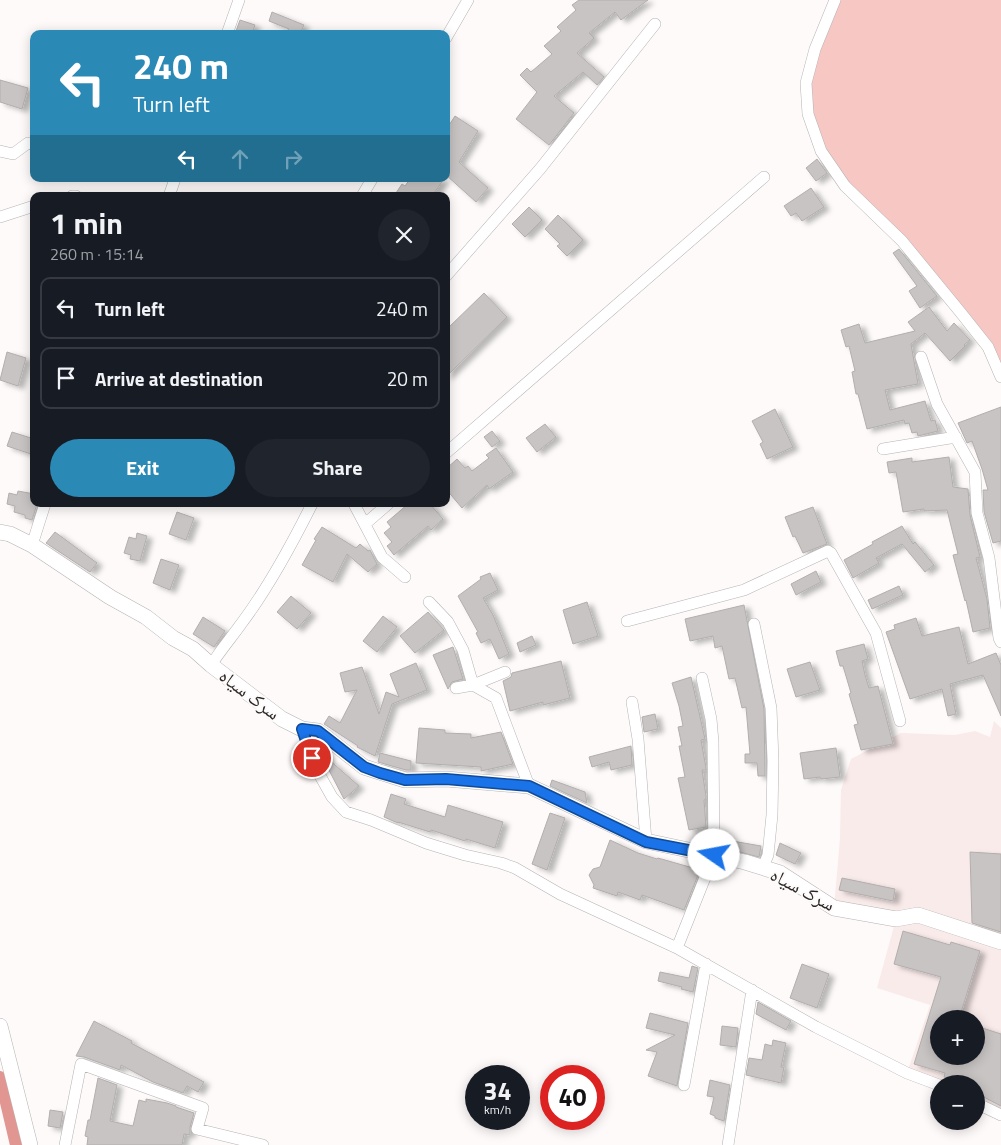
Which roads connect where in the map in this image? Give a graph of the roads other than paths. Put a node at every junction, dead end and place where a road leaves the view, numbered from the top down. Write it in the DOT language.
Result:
graph roads {
  1 [pos="239,0"];
  2 [pos="468,0"];
  3 [pos="834,0"];
  4 [pos="656,24"];
  5 [pos="228,30"];
  6 [pos="450,31"];
  7 [pos="30,143"];
  8 [pos="0,151"];
  9 [pos="764,177"];
  10 [pos="30,207"];
  11 [pos="0,217"];
  12 [pos="450,271"];
  13 [pos="921,357"];
  14 [pos="1001,376"];
  15 [pos="956,436"];
  16 [pos="883,449"];
  17 [pos="450,451"];
  18 [pos="44,507"];
  19 [pos="310,507"];
  20 [pos="356,507"];
  21 [pos="385,507"];
  22 [pos="365,524"];
  23 [pos="0,532"];
  24 [pos="32,544"];
  25 [pos="405,577"];
  26 [pos="429,602"];
  27 [pos="628,621"];
  28 [pos="754,624"];
  29 [pos="1001,642"];
  30 [pos="211,665"];
  31 [pos="505,672"];
  32 [pos="702,678"];
  33 [pos="473,685"];
  34 [pos="456,688"];
  35 [pos="632,702"];
  36 [pos="900,722"];
  37 [pos="302,729"];
  38 [pos="529,786"];
  39 [pos="646,842"];
  40 [pos="714,855"];
  41 [pos="763,867"];
  42 [pos="1001,942"];
  43 [pos="677,948"];
  44 [pos="706,964"];
  45 [pos="752,990"];
  46 [pos="0,1026"];
  47 [pos="930,1082"];
  48 [pos="684,1085"];
  49 [pos="985,1107"];
  50 [pos="1001,1115"];
  51 [pos="30,1145"];
  52 [pos="64,1145"];
  53 [pos="263,1145"];
  54 [pos="728,1145"];
  1 -- 5 [label="street"];
  2 -- 6 [label="street"];
  3 -- 14 [label="street"];
  4 -- 12 [label="street"];
  7 -- 8 [label="street"];
  9 -- 17 [label="street"];
  10 -- 11 [label="street"];
  13 -- 15 [label="street"];
  15 -- 16 [label="street"];
  15 -- 29 [label="street"];
  18 -- 24 [label="street"];
  19 -- 30 [label="street"];
  20 -- 22 [label="street"];
  21 -- 22 [label="street"];
  22 -- 25 [label="street"];
  23 -- 24 [label="street, سرک سیاه"];
  24 -- 30 [label="street, سرک سیاه"];
  26 -- 33 [label="street"];
  27 -- 36 [label="street"];
  28 -- 41 [label="street"];
  30 -- 37 [label="street, سرک سیاه"];
  31 -- 33 [label="street"];
  32 -- 40 [label="street"];
  33 -- 34 [label="street"];
  33 -- 38 [label="street"];
  35 -- 39 [label="street"];
  37 -- 38 [label="street, سرک سیاه"];
  37 -- 43 [label="street"];
  38 -- 39 [label="street, سرک سیاه"];
  39 -- 40 [label="street, سرک سیاه"];
  40 -- 41 [label="street, سرک سیاه"];
  40 -- 43 [label="street"];
  41 -- 42 [label="street, سرک سیاه"];
  43 -- 44 [label="street"];
  44 -- 45 [label="street"];
  44 -- 48 [label="street"];
  45 -- 47 [label="street"];
  45 -- 54 [label="street"];
  46 -- 51 [label="street"];
  49 -- 50 [label="street"];
  52 -- 53 [label="street"];
}
